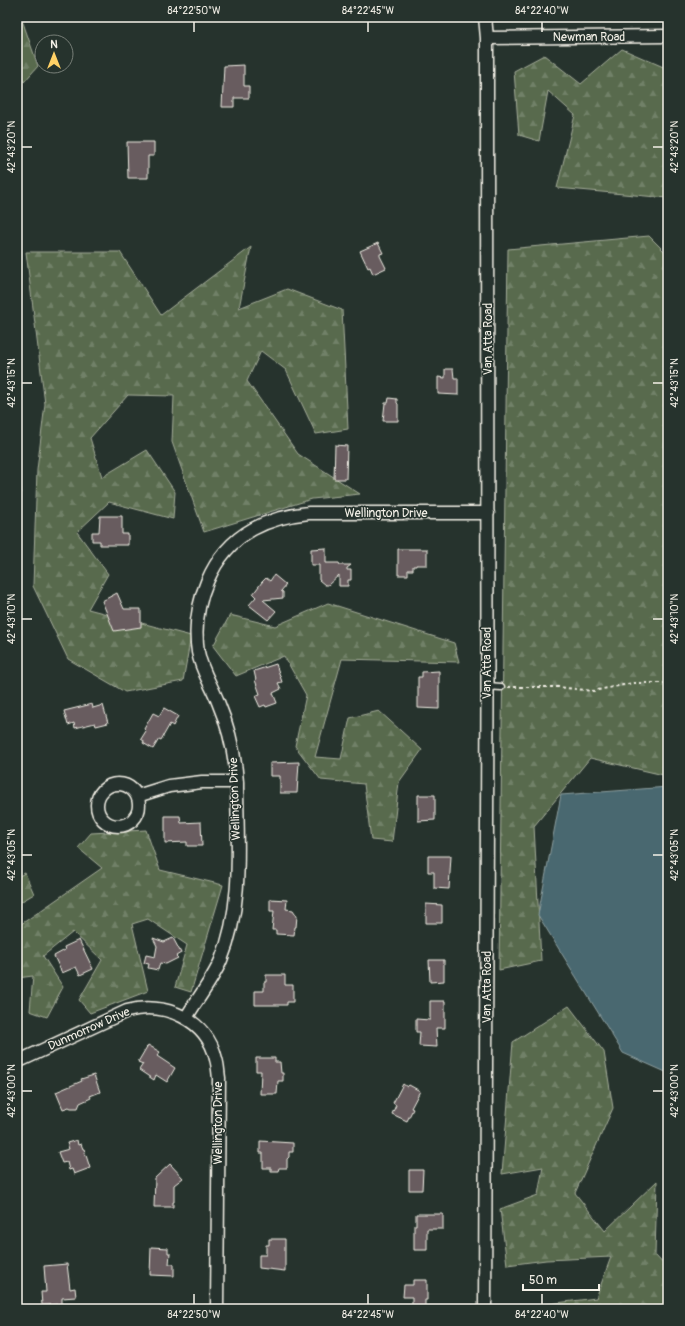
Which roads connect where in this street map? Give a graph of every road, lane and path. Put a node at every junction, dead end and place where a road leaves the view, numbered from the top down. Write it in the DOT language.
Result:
graph roads {
  1 [pos="485,17"];
  2 [pos="668,36"];
  3 [pos="487,38"];
  4 [pos="488,513"];
  5 [pos="668,683"];
  6 [pos="487,686"];
  7 [pos="501,687"];
  8 [pos="237,782"];
  9 [pos="136,796"];
  10 [pos="186,1018"];
  11 [pos="17,1062"];
  12 [pos="217,1309"];
  13 [pos="485,1309"];
  1 -- 3 [label="street, Van Atta Road"];
  2 -- 3 [label="street, Newman Road"];
  3 -- 4 [label="street, Van Atta Road"];
  4 -- 6 [label="street, Van Atta Road"];
  4 -- 8 [label="street, Wellington Drive"];
  5 -- 7 [label="path"];
  6 -- 7 [label="lane"];
  6 -- 13 [label="street, Van Atta Road"];
  8 -- 9 [label="street"];
  8 -- 10 [label="street, Wellington Drive"];
  10 -- 11 [label="street, Dunmorrow Drive"];
  10 -- 12 [label="street, Wellington Drive"];
}
